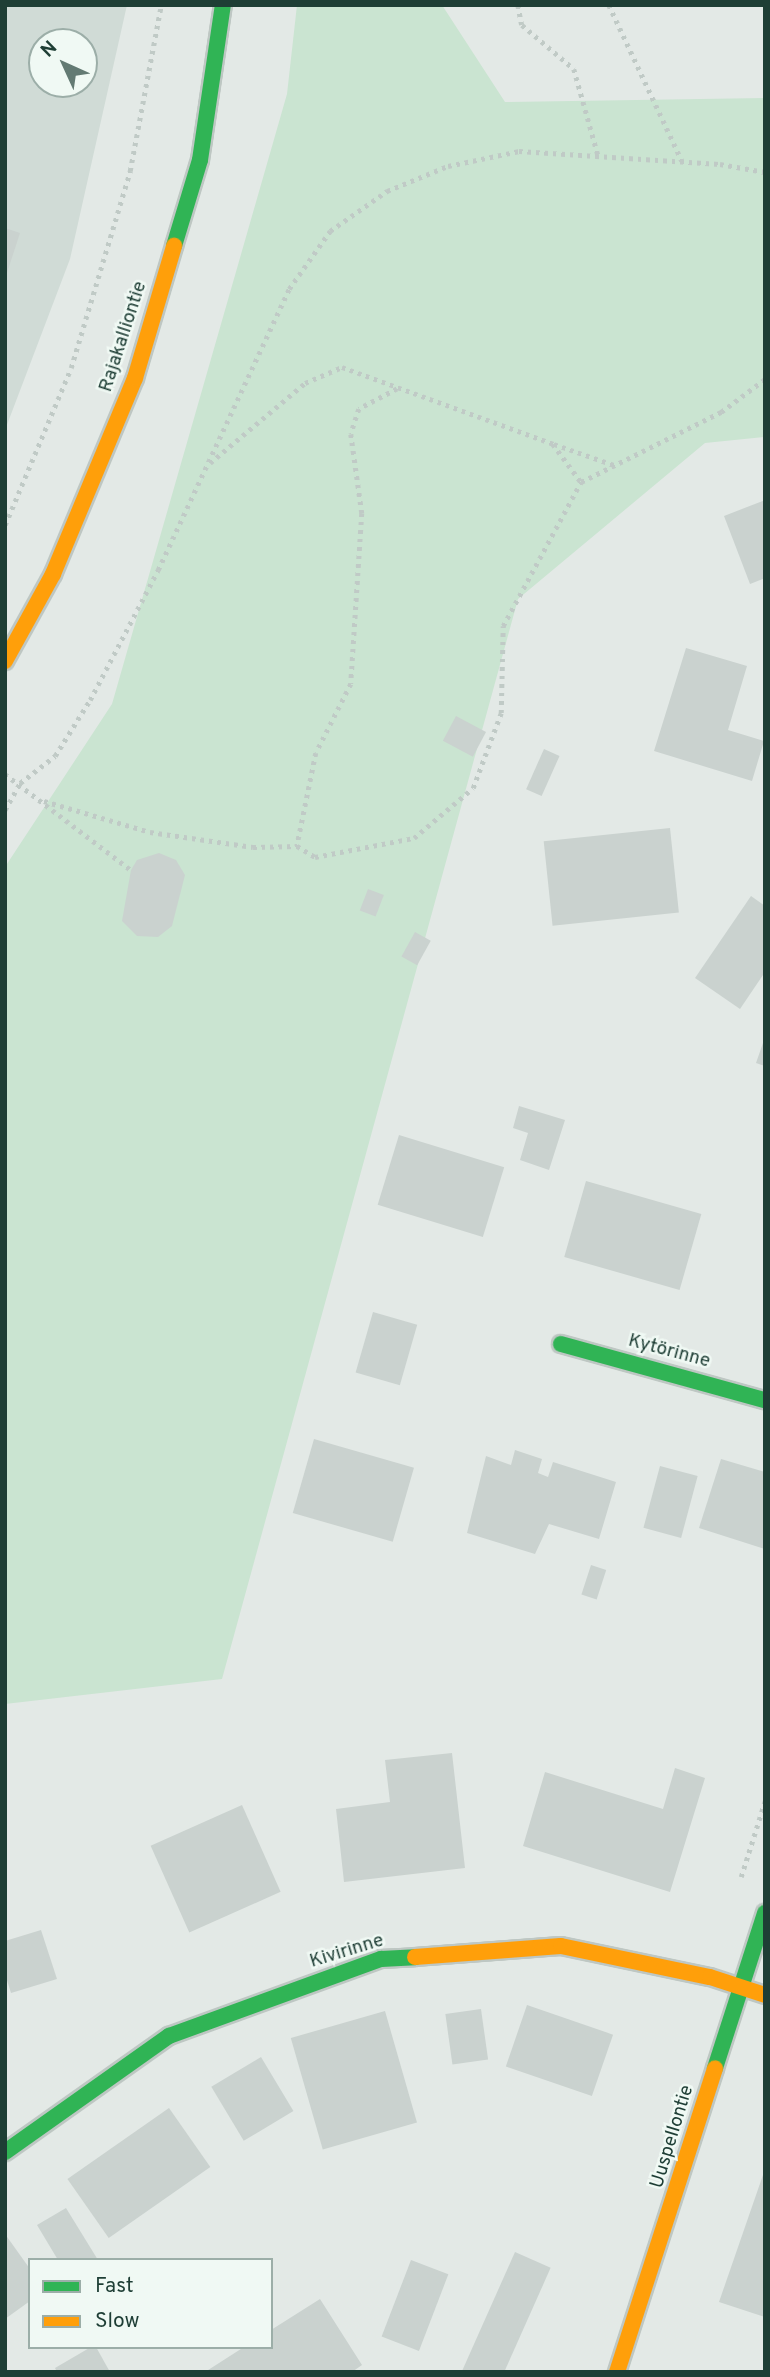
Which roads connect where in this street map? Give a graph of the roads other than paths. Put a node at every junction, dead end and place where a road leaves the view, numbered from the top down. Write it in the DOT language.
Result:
graph roads {
  1 [pos="223,5"];
  2 [pos="5,661"];
  3 [pos="561,1344"];
  4 [pos="765,1400"];
  5 [pos="765,1913"];
  6 [pos="741,1988"];
  7 [pos="765,1995"];
  8 [pos="5,2152"];
  9 [pos="617,2372"];
  1 -- 2 [label="street, Rajakalliontie"];
  3 -- 4 [label="street, Kytörinne"];
  5 -- 6 [label="street, Uuspellontie"];
  6 -- 7 [label="street, Kivirinne"];
  6 -- 8 [label="street, Kivirinne"];
  6 -- 9 [label="street, Uuspellontie"];
}
